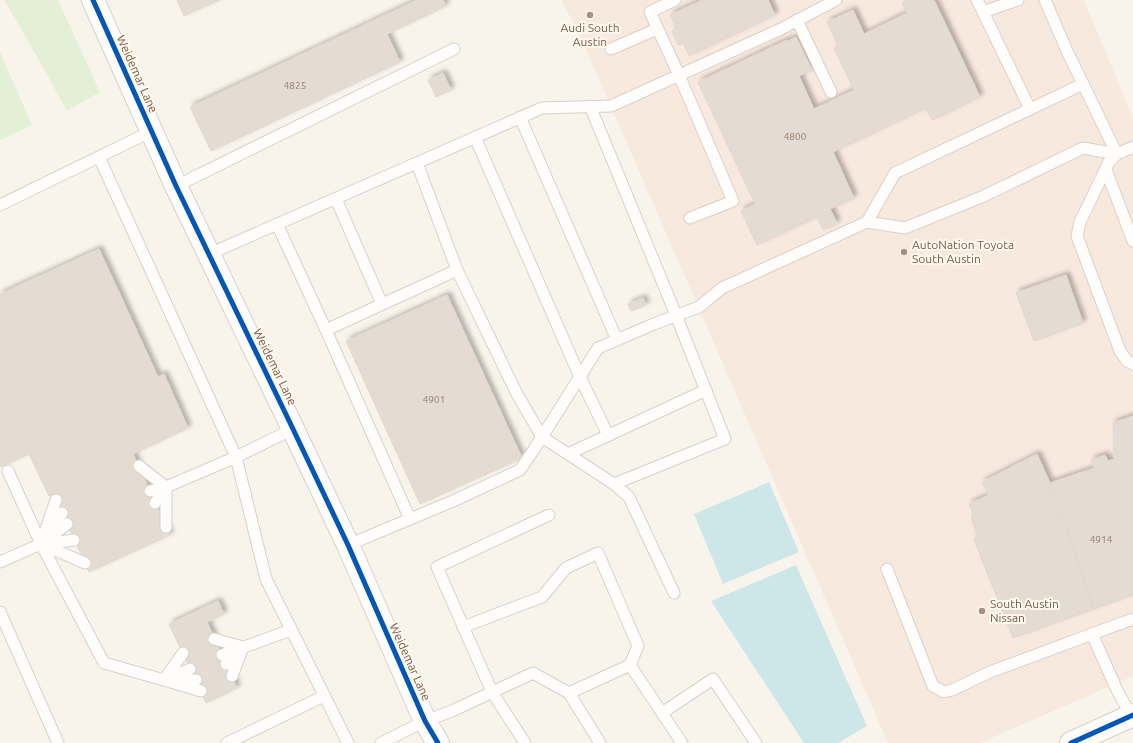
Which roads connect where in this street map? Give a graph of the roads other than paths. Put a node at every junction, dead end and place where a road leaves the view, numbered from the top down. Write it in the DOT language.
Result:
graph roads {
  1 [pos="93,0"];
  2 [pos="675,0"];
  3 [pos="836,0"];
  4 [pos="977,0"];
  5 [pos="1018,0"];
  6 [pos="1045,0"];
  7 [pos="983,12"];
  8 [pos="798,20"];
  9 [pos="657,29"];
  10 [pos="454,49"];
  11 [pos="611,49"];
  12 [pos="679,76"];
  13 [pos="1083,84"];
  14 [pos="831,92"];
  15 [pos="590,106"];
  16 [pos="1030,109"];
  17 [pos="520,117"];
  18 [pos="152,131"];
  19 [pos="475,137"];
  20 [pos="1133,147"];
  21 [pos="1118,154"];
  22 [pos="99,158"];
  23 [pos="417,163"];
  24 [pos="1106,170"];
  25 [pos="176,186"];
  26 [pos="336,199"];
  27 [pos="0,205"];
  28 [pos="690,218"];
  29 [pos="867,222"];
  30 [pos="277,224"];
  31 [pos="1133,241"];
  32 [pos="209,254"];
  33 [pos="457,270"];
  34 [pos="382,304"];
  35 [pos="676,315"];
  36 [pos="326,330"];
  37 [pos="617,340"];
  38 [pos="1133,364"];
  39 [pos="580,377"];
  40 [pos="706,390"];
  41 [pos="293,429"];
  42 [pos="608,435"];
  43 [pos="542,437"];
  44 [pos="568,454"];
  45 [pos="236,457"];
  46 [pos="139,466"];
  47 [pos="8,471"];
  48 [pos="145,479"];
  49 [pos="614,484"];
  50 [pos="166,487"];
  51 [pos="150,491"];
  52 [pos="56,500"];
  53 [pos="158,508"];
  54 [pos="62,513"];
  55 [pos="549,515"];
  56 [pos="410,519"];
  57 [pos="67,524"];
  58 [pos="166,527"];
  59 [pos="74,540"];
  60 [pos="41,544"];
  61 [pos="348,545"];
  62 [pos="80,552"];
  63 [pos="0,562"];
  64 [pos="85,563"];
  65 [pos="887,569"];
  66 [pos="674,593"];
  67 [pos="0,612"];
  68 [pos="1133,619"];
  69 [pos="464,627"];
  70 [pos="291,630"];
  71 [pos="1092,634"];
  72 [pos="243,647"];
  73 [pos="630,665"];
  74 [pos="232,676"];
  75 [pos="164,680"];
  76 [pos="196,680"];
  77 [pos="201,691"];
  78 [pos="492,692"];
  79 [pos="569,693"];
  80 [pos="324,696"];
  81 [pos="662,713"];
  82 [pos="1132,716"];
  83 [pos="425,721"];
  84 [pos="58,743"];
  85 [pos="227,743"];
  86 [pos="348,743"];
  87 [pos="381,743"];
  88 [pos="438,743"];
  89 [pos="525,743"];
  90 [pos="600,743"];
  91 [pos="682,743"];
  92 [pos="756,743"];
  93 [pos="1072,743"];
  1 -- 18 [label="street, Weidemar Lane"];
  2 -- 9 [label="lane"];
  3 -- 8 [label="lane"];
  4 -- 7 [label="lane"];
  5 -- 7 [label="lane"];
  6 -- 13 [label="lane"];
  7 -- 16 [label="lane"];
  8 -- 12 [label="lane"];
  8 -- 14 [label="lane"];
  9 -- 11 [label="lane"];
  9 -- 12 [label="lane"];
  10 -- 25 [label="lane"];
  12 -- 15 [label="lane"];
  12 -- 28 [label="lane"];
  13 -- 16 [label="lane"];
  13 -- 21 [label="lane"];
  15 -- 17 [label="lane"];
  15 -- 35 [label="lane"];
  16 -- 29 [label="lane"];
  17 -- 19 [label="lane"];
  17 -- 37 [label="lane"];
  18 -- 22 [label="lane"];
  18 -- 25 [label="street, Weidemar Lane"];
  19 -- 23 [label="lane"];
  19 -- 39 [label="lane"];
  20 -- 21 [label="lane"];
  21 -- 24 [label="lane"];
  21 -- 29 [label="lane"];
  22 -- 27 [label="lane"];
  22 -- 45 [label="lane"];
  23 -- 26 [label="lane"];
  23 -- 33 [label="lane"];
  24 -- 31 [label="lane"];
  24 -- 38 [label="lane"];
  25 -- 32 [label="street, Weidemar Lane"];
  26 -- 30 [label="lane"];
  26 -- 34 [label="lane"];
  29 -- 35 [label="lane"];
  30 -- 32 [label="lane"];
  30 -- 36 [label="lane"];
  32 -- 41 [label="street, Weidemar Lane"];
  33 -- 34 [label="lane"];
  33 -- 43 [label="lane"];
  34 -- 36 [label="lane"];
  35 -- 37 [label="lane"];
  35 -- 40 [label="lane"];
  36 -- 56 [label="lane"];
  37 -- 39 [label="lane"];
  39 -- 42 [label="lane"];
  39 -- 43 [label="lane"];
  40 -- 42 [label="lane"];
  40 -- 49 [label="lane"];
  41 -- 45 [label="lane"];
  41 -- 61 [label="street, Weidemar Lane"];
  42 -- 44 [label="lane"];
  43 -- 44 [label="lane"];
  43 -- 56 [label="lane"];
  44 -- 49 [label="lane"];
  45 -- 50 [label="lane"];
  45 -- 70 [label="lane"];
  46 -- 50 [label="lane"];
  47 -- 60 [label="lane"];
  48 -- 50 [label="lane"];
  49 -- 66 [label="lane"];
  50 -- 51 [label="lane"];
  50 -- 53 [label="lane"];
  50 -- 58 [label="lane"];
  52 -- 60 [label="lane"];
  54 -- 60 [label="lane"];
  55 -- 69 [label="lane"];
  56 -- 61 [label="lane"];
  57 -- 60 [label="lane"];
  59 -- 60 [label="lane"];
  60 -- 62 [label="lane"];
  60 -- 63 [label="lane"];
  60 -- 64 [label="lane"];
  60 -- 75 [label="lane"];
  61 -- 83 [label="street, Weidemar Lane"];
  65 -- 71 [label="lane"];
  67 -- 84 [label="lane"];
  68 -- 71 [label="lane"];
  69 -- 73 [label="lane"];
  69 -- 78 [label="lane"];
  70 -- 72 [label="lane"];
  70 -- 80 [label="lane"];
  71 -- 82 [label="lane"];
  72 -- 72 [label="lane"];
  72 -- 74 [label="lane"];
  73 -- 79 [label="lane"];
  73 -- 81 [label="lane"];
  75 -- 75 [label="lane"];
  75 -- 76 [label="lane"];
  75 -- 77 [label="lane"];
  78 -- 79 [label="lane"];
  78 -- 83 [label="lane"];
  78 -- 89 [label="lane"];
  79 -- 90 [label="lane"];
  80 -- 85 [label="lane"];
  80 -- 86 [label="lane"];
  81 -- 91 [label="lane"];
  81 -- 92 [label="lane"];
  82 -- 93 [label="street"];
  83 -- 87 [label="lane"];
  83 -- 88 [label="street, Weidemar Lane"];
}
